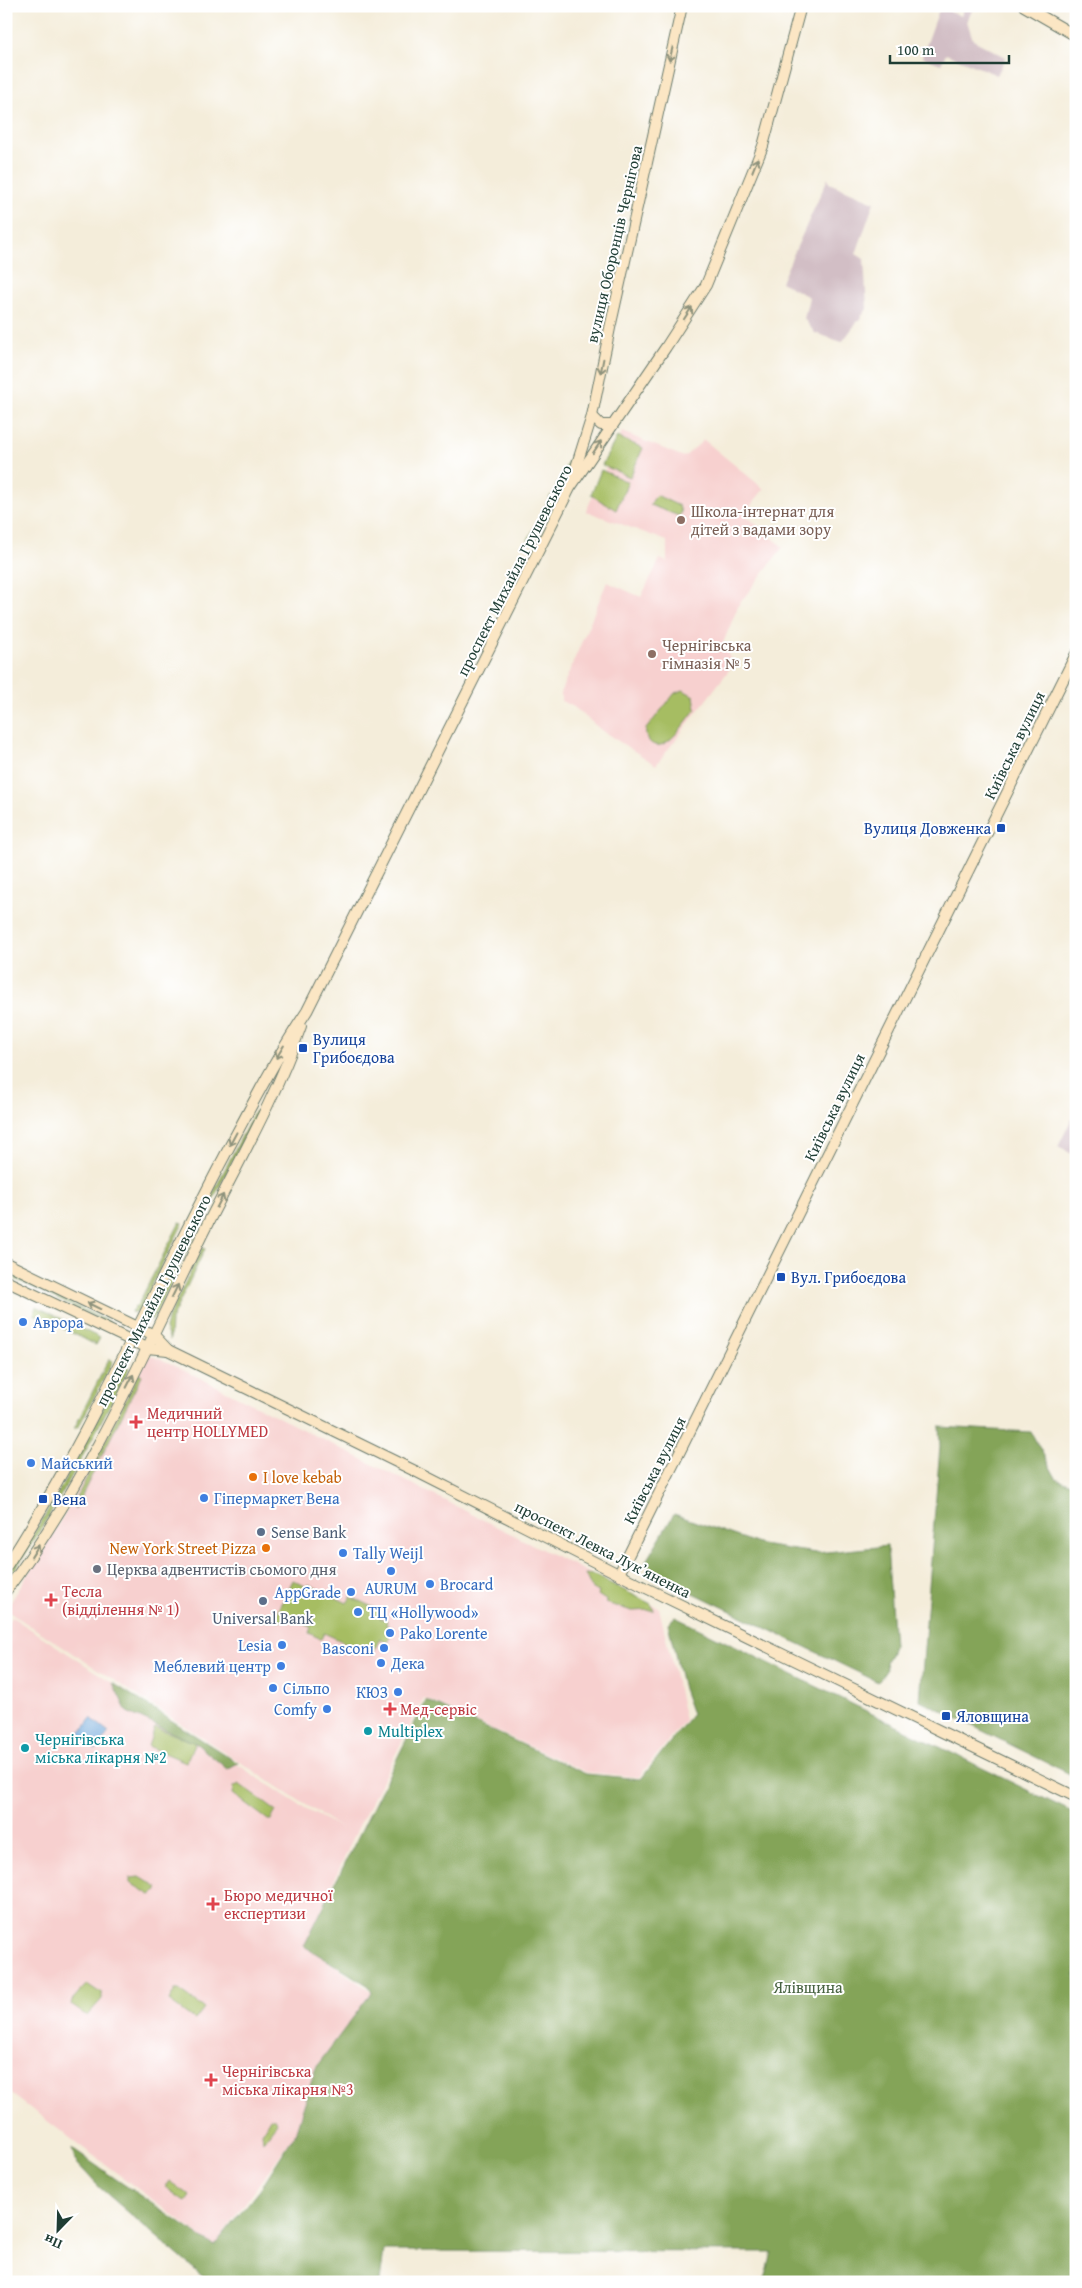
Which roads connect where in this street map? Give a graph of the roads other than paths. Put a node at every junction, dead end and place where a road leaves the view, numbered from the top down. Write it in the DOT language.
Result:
graph roads {
  1 [pos="682,6"];
  2 [pos="800,6"];
  3 [pos="1024,6"];
  4 [pos="1076,36"];
  5 [pos="592,416"];
  6 [pos="612,425"];
  7 [pos="570,488"];
  8 [pos="1076,654"];
  9 [pos="307,1011"];
  10 [pos="256,1096"];
  11 [pos="268,1102"];
  12 [pos="6,1263"];
  13 [pos="6,1281"];
  14 [pos="137,1327"];
  15 [pos="154,1335"];
  16 [pos="131,1340"];
  17 [pos="147,1348"];
  18 [pos="168,1350"];
  19 [pos="6,1567"];
  20 [pos="618,1574"];
  21 [pos="6,1591"];
  22 [pos="1076,1797"];
  1 -- 5 [label="main road, вулиця Оборонців Чернігова, one-way"];
  6 -- 2 [label="main road, проспект Михайла Грушевського, one-way"];
  3 -- 4 [label="main road"];
  5 -- 6 [label="main road"];
  5 -- 7 [label="main road, вулиця Оборонців Чернігова"];
  7 -- 6 [label="main road, проспект Михайла Грушевського, one-way"];
  7 -- 9 [label="main road, проспект Михайла Грушевського"];
  8 -- 20 [label="main road, Київська вулиця"];
  9 -- 10 [label="main road, проспект Михайла Грушевського, one-way"];
  9 -- 11 [label="main road, проспект Михайла Грушевського"];
  10 -- 11 [label="main road"];
  10 -- 14 [label="main road, проспект Михайла Грушевського, one-way"];
  15 -- 11 [label="main road, проспект Михайла Грушевського, one-way"];
  14 -- 12 [label="main road, проспект Левка Лукʼяненка, one-way"];
  13 -- 16 [label="main road, проспект Левка Лукʼяненка"];
  14 -- 15 [label="main road, проспект Левка Лукʼяненка"];
  14 -- 16 [label="main road, проспект Михайла Грушевського"];
  15 -- 17 [label="main road, проспект Михайла Грушевського"];
  15 -- 18 [label="main road, проспект Левка Лукʼяненка"];
  16 -- 17 [label="main road, проспект Левка Лукʼяненка"];
  16 -- 19 [label="main road, проспект Михайла Грушевського"];
  17 -- 18 [label="main road, проспект Левка Лукʼяненка"];
  21 -- 17 [label="main road, проспект Михайла Грушевського, one-way"];
  18 -- 20 [label="main road, проспект Левка Лукʼяненка"];
  20 -- 22 [label="main road, проспект Левка Лукʼяненка"];
}
